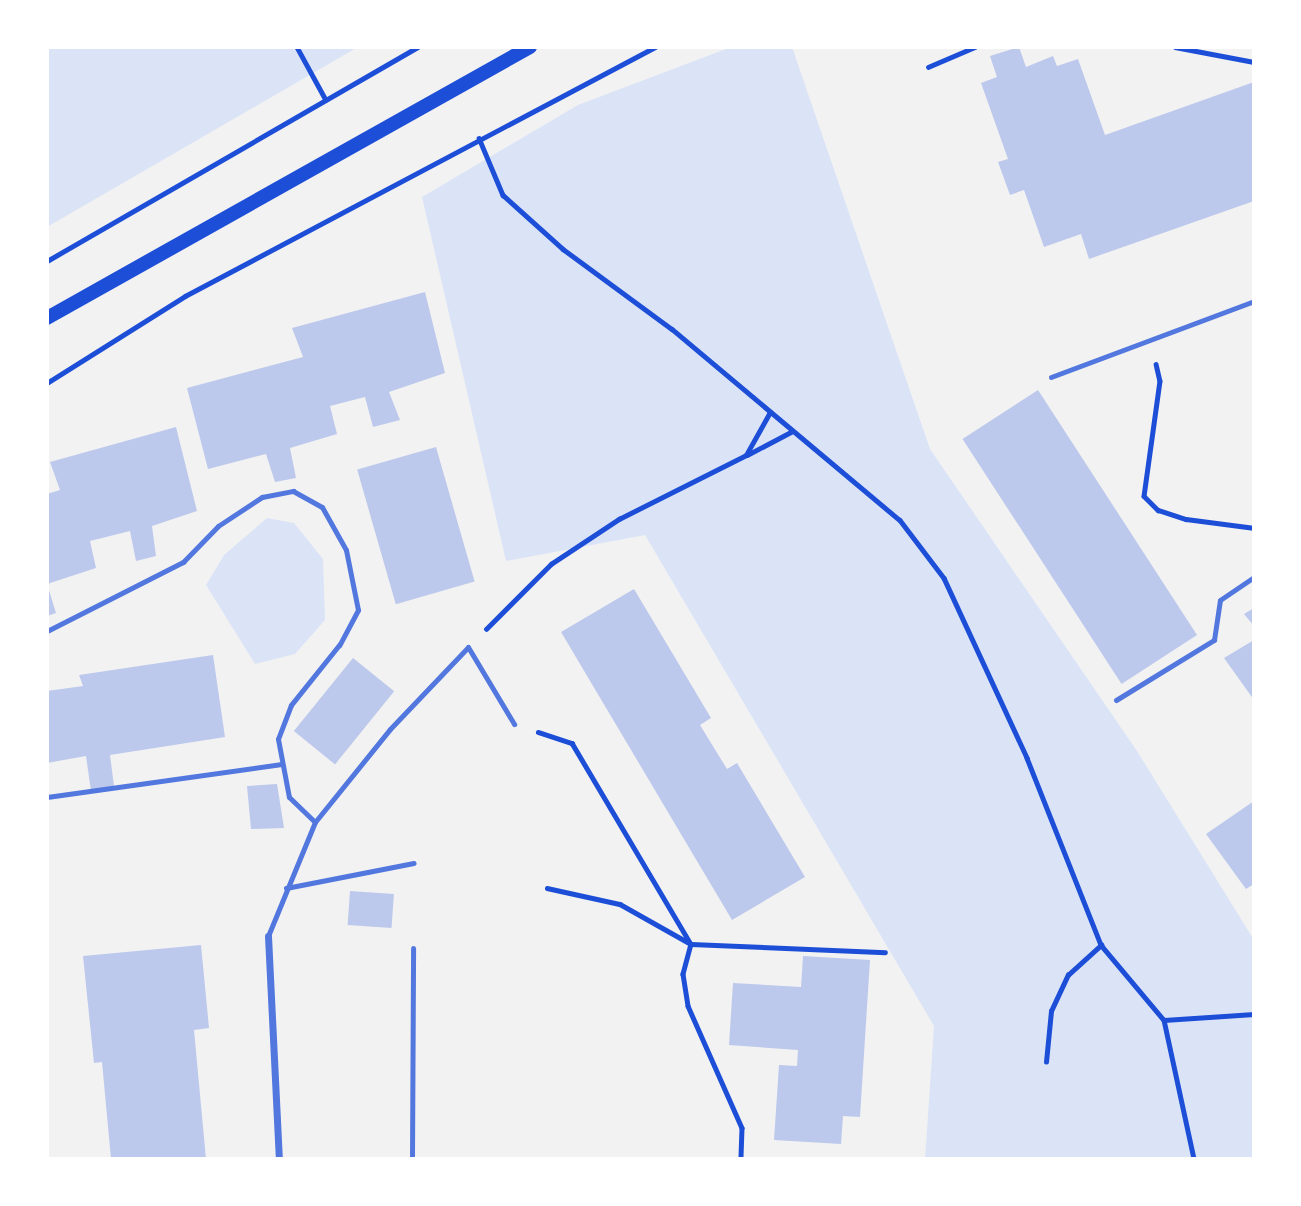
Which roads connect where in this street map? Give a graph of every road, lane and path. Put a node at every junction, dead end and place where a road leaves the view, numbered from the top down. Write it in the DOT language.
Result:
graph roads {
  1 [pos="297,47"];
  2 [pos="418,47"];
  3 [pos="530,47"];
  4 [pos="655,47"];
  5 [pos="975,47"];
  6 [pos="1175,47"];
  7 [pos="1254,62"];
  8 [pos="928,67"];
  9 [pos="326,100"];
  10 [pos="478,138"];
  11 [pos="47,261"];
  12 [pos="1254,301"];
  13 [pos="47,318"];
  14 [pos="1151,339"];
  15 [pos="1051,377"];
  16 [pos="47,383"];
  17 [pos="770,411"];
  18 [pos="791,432"];
  19 [pos="746,455"];
  20 [pos="1254,528"];
  21 [pos="1254,577"];
  22 [pos="47,631"];
  23 [pos="468,647"];
  24 [pos="1116,699"];
  25 [pos="514,724"];
  26 [pos="282,764"];
  27 [pos="47,797"];
  28 [pos="315,822"];
  29 [pos="414,863"];
  30 [pos="286,888"];
  31 [pos="547,888"];
  32 [pos="268,936"];
  33 [pos="691,944"];
  34 [pos="1101,945"];
  35 [pos="413,948"];
  36 [pos="885,952"];
  37 [pos="1254,1014"];
  38 [pos="1164,1020"];
  39 [pos="1046,1062"];
  40 [pos="279,1159"];
  41 [pos="412,1159"];
  42 [pos="741,1159"];
  43 [pos="1194,1159"];
  1 -- 9 [label="path"];
  2 -- 9 [label="path"];
  3 -- 13 [label="main road"];
  4 -- 10 [label="path"];
  5 -- 8 [label="path"];
  6 -- 7 [label="path"];
  9 -- 11 [label="path"];
  10 -- 16 [label="path"];
  10 -- 17 [label="path"];
  12 -- 14 [label="lane"];
  14 -- 15 [label="lane"];
  14 -- 20 [label="path"];
  17 -- 18 [label="path"];
  17 -- 19 [label="path"];
  18 -- 19 [label="path"];
  18 -- 34 [label="path"];
  19 -- 23 [label="path"];
  21 -- 24 [label="lane"];
  22 -- 26 [label="lane"];
  23 -- 25 [label="lane"];
  23 -- 28 [label="lane"];
  25 -- 33 [label="path"];
  26 -- 27 [label="lane"];
  26 -- 28 [label="lane"];
  28 -- 30 [label="lane"];
  29 -- 30 [label="lane"];
  30 -- 32 [label="lane"];
  31 -- 33 [label="path"];
  32 -- 40 [label="street"];
  33 -- 36 [label="path"];
  33 -- 42 [label="path"];
  34 -- 38 [label="path"];
  34 -- 39 [label="path"];
  35 -- 41 [label="lane"];
  37 -- 38 [label="path"];
  38 -- 43 [label="path"];
}
